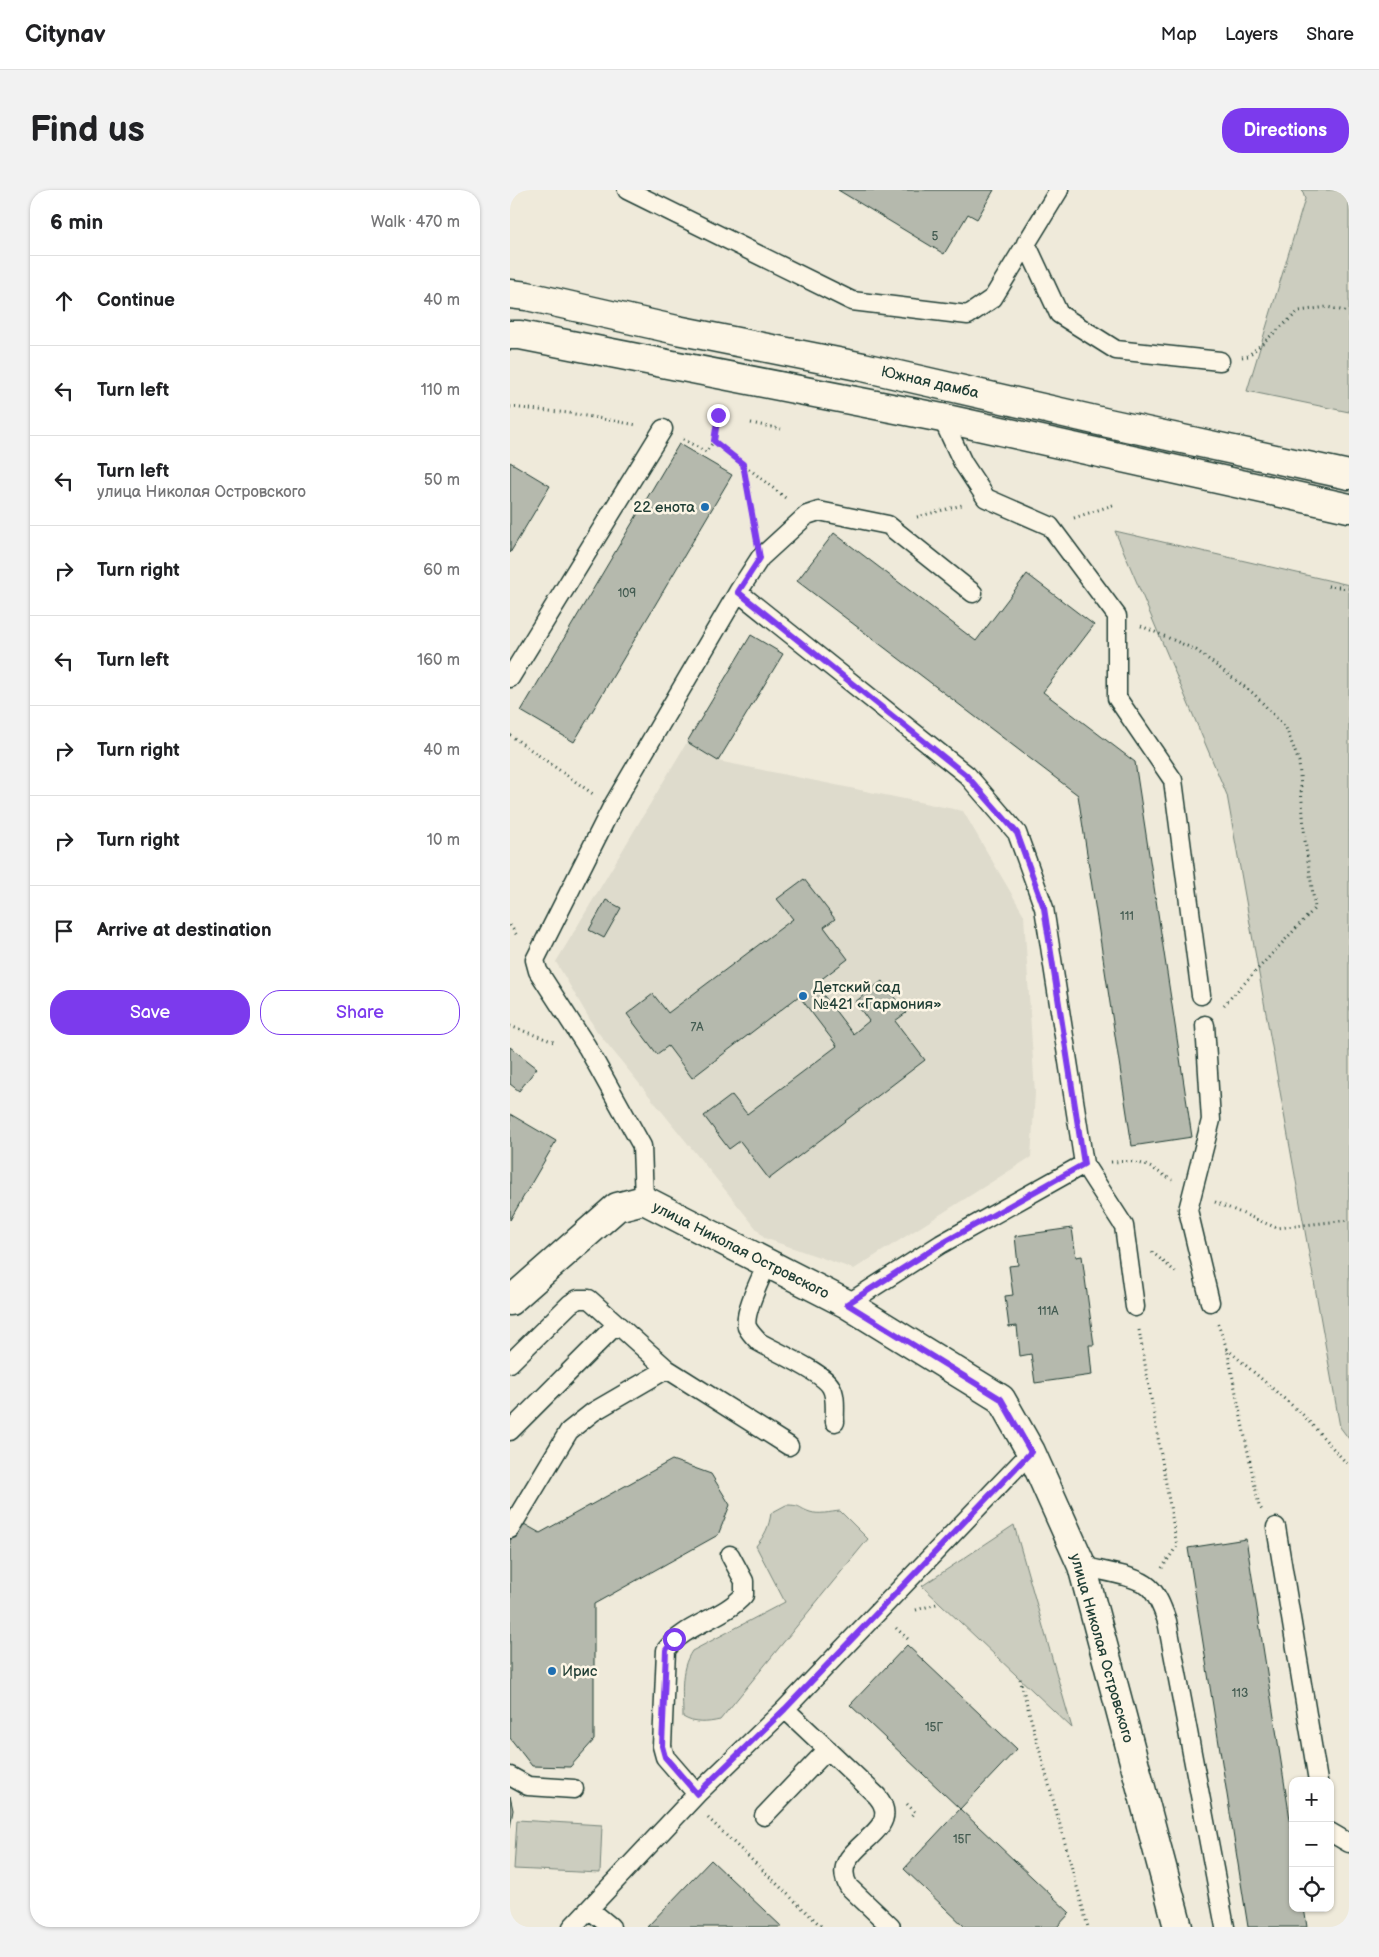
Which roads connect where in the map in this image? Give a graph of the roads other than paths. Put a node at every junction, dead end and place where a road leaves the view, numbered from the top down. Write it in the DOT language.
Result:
graph roads {
  1 [pos="627,190"];
  2 [pos="1059,190"];
  3 [pos="1026,243"];
  4 [pos="510,294"];
  5 [pos="515,335"];
  6 [pos="1220,361"];
  7 [pos="942,418"];
  8 [pos="663,429"];
  9 [pos="1349,476"];
  10 [pos="1349,508"];
  11 [pos="738,592"];
  12 [pos="973,593"];
  13 [pos="510,678"];
  14 [pos="1201,995"];
  15 [pos="1205,1025"];
  16 [pos="1084,1164"];
  17 [pos="644,1200"];
  18 [pos="767,1264"];
  19 [pos="510,1302"];
  20 [pos="1210,1302"];
  21 [pos="847,1304"];
  22 [pos="1135,1307"];
  23 [pos="617,1324"];
  24 [pos="510,1363"];
  25 [pos="667,1370"];
  26 [pos="835,1422"];
  27 [pos="510,1431"];
  28 [pos="789,1446"];
  29 [pos="1031,1452"];
  30 [pos="1276,1527"];
  31 [pos="510,1529"];
  32 [pos="730,1555"];
  33 [pos="1082,1566"];
  34 [pos="785,1709"];
  35 [pos="828,1749"];
  36 [pos="510,1776"];
  37 [pos="1317,1777"];
  38 [pos="574,1789"];
  39 [pos="697,1794"];
  40 [pos="764,1816"];
  41 [pos="1334,1834"];
  42 [pos="1349,1842"];
  43 [pos="589,1908"];
  44 [pos="572,1927"];
  45 [pos="610,1927"];
  46 [pos="891,1927"];
  47 [pos="1178,1927"];
  48 [pos="1225,1927"];
  1 -- 3 [label="lane"];
  2 -- 3 [label="lane"];
  3 -- 6 [label="lane"];
  4 -- 9 [label="main road, Южная дамба"];
  5 -- 7 [label="main road"];
  7 -- 10 [label="main road"];
  7 -- 14 [label="lane"];
  8 -- 13 [label="lane"];
  11 -- 12 [label="lane"];
  11 -- 16 [label="lane"];
  11 -- 17 [label="lane"];
  15 -- 20 [label="lane"];
  16 -- 21 [label="lane"];
  16 -- 22 [label="lane"];
  17 -- 18 [label="main road, улица Николая Островского"];
  17 -- 19 [label="main road"];
  18 -- 21 [label="main road, улица Николая Островского"];
  18 -- 26 [label="lane"];
  21 -- 29 [label="main road, улица Николая Островского"];
  23 -- 24 [label="lane"];
  23 -- 25 [label="lane"];
  23 -- 27 [label="lane"];
  25 -- 28 [label="lane"];
  25 -- 31 [label="lane"];
  29 -- 33 [label="main road, улица Николая Островского"];
  29 -- 34 [label="lane"];
  30 -- 37 [label="lane"];
  32 -- 39 [label="lane"];
  33 -- 47 [label="main road, улица Николая Островского"];
  33 -- 48 [label="lane"];
  34 -- 35 [label="lane"];
  34 -- 39 [label="lane"];
  35 -- 40 [label="lane"];
  35 -- 46 [label="lane"];
  36 -- 38 [label="lane"];
  39 -- 43 [label="lane"];
  41 -- 42 [label="lane"];
  43 -- 44 [label="lane"];
  43 -- 45 [label="lane"];
}
